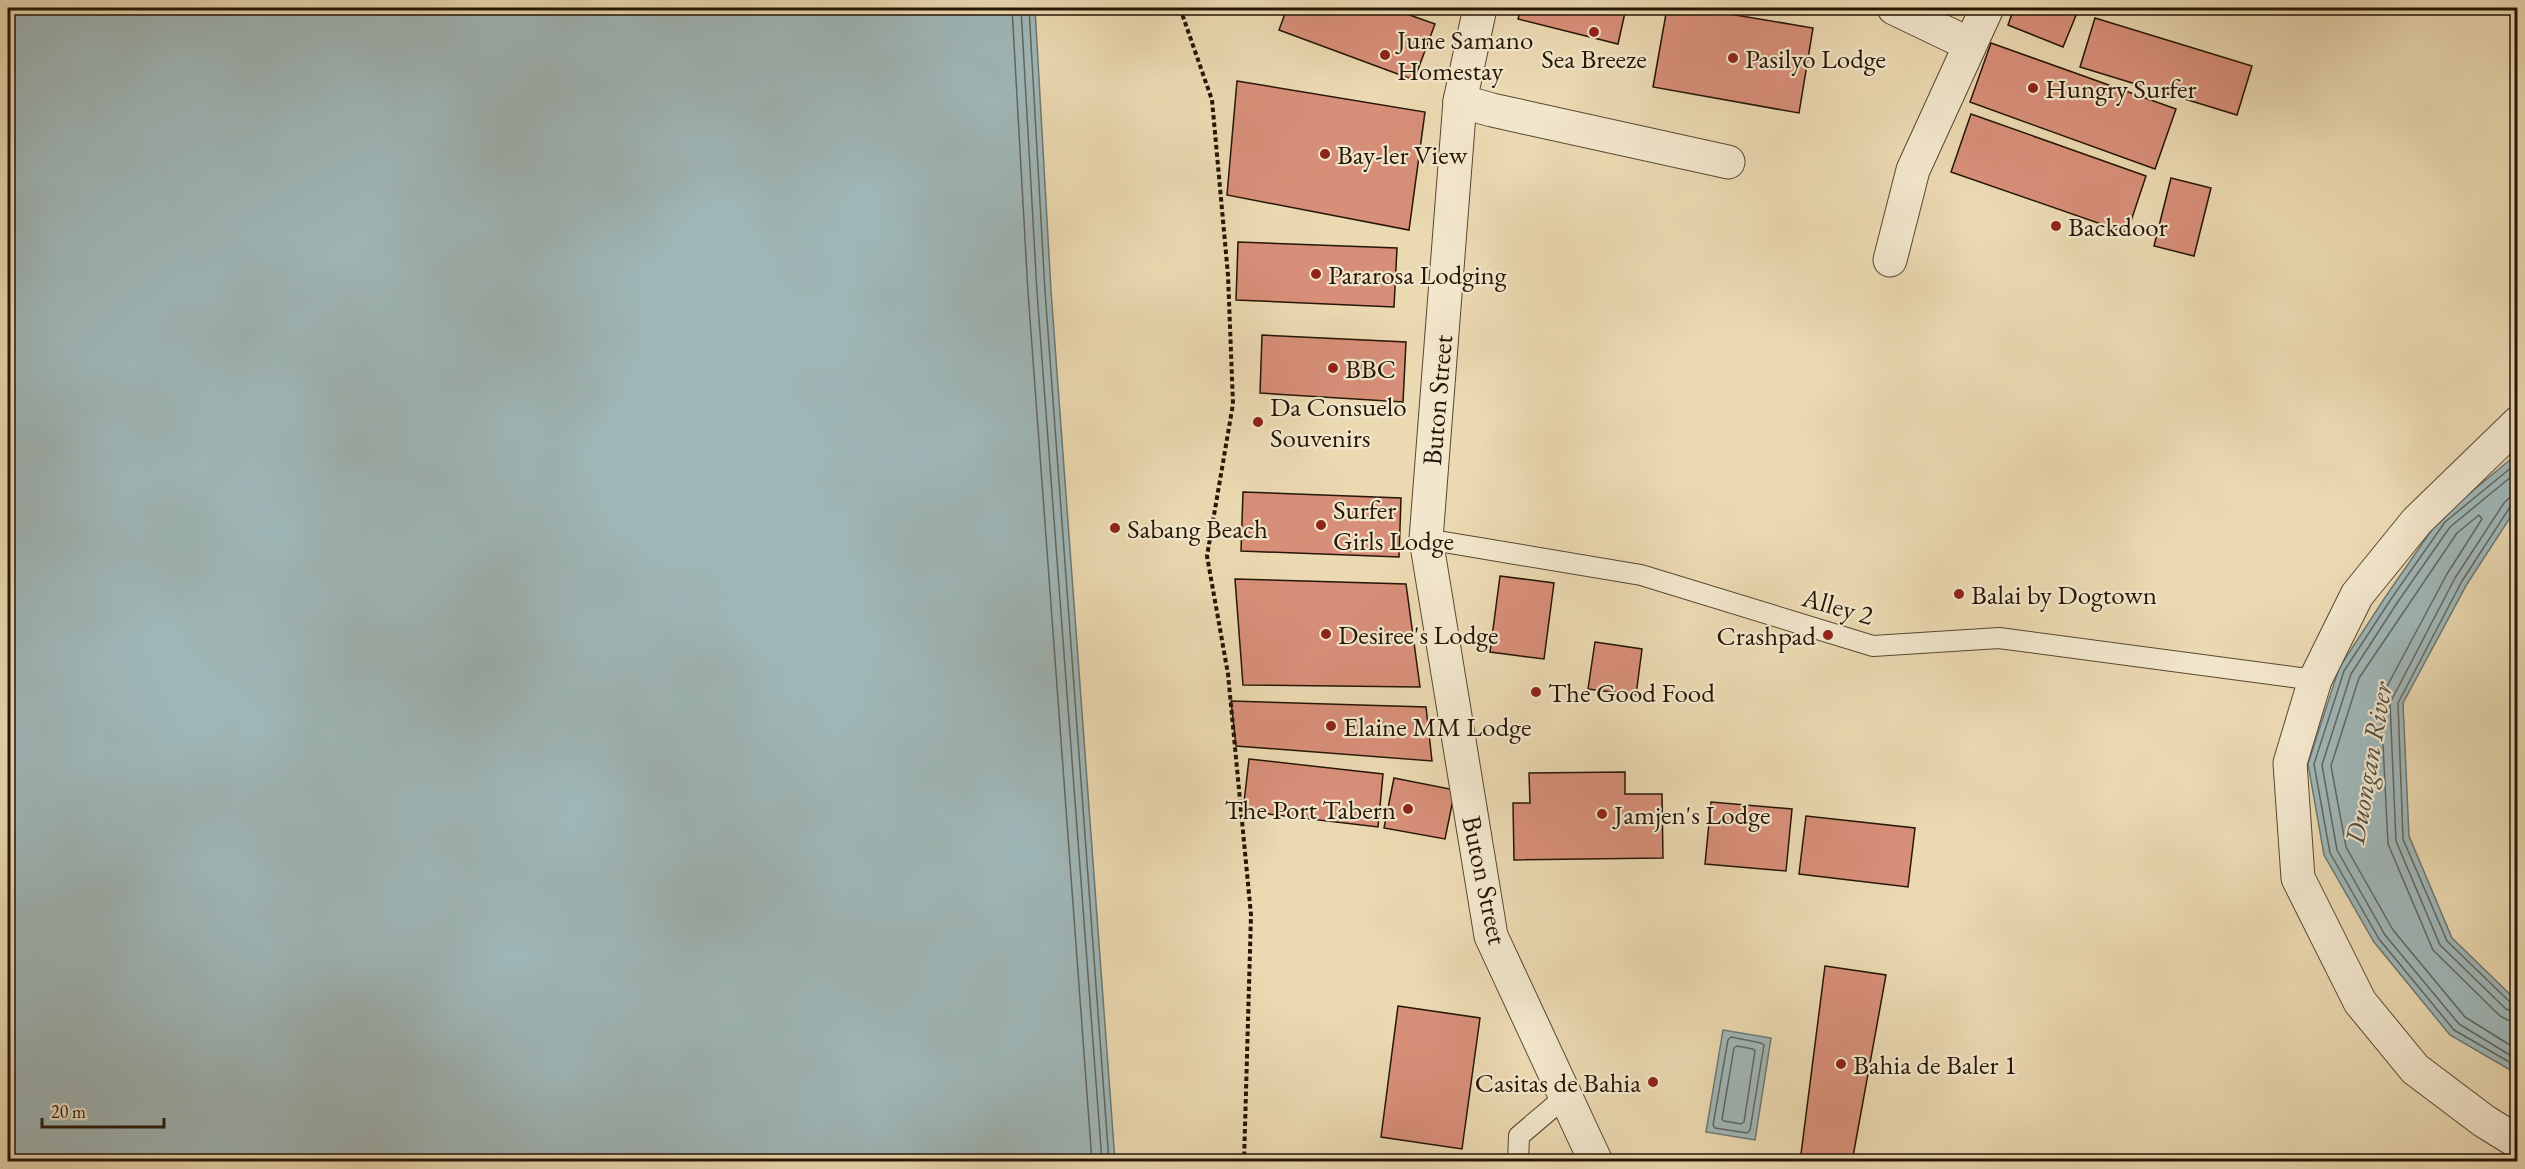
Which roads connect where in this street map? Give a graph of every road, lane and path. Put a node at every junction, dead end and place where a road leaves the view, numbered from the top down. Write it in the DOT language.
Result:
graph roads {
  1 [pos="1180,8"];
  2 [pos="1480,8"];
  3 [pos="1894,8"];
  4 [pos="1988,8"];
  5 [pos="1969,44"];
  6 [pos="1460,101"];
  7 [pos="1728,162"];
  8 [pos="1890,260"];
  9 [pos="2517,423"];
  10 [pos="1426,539"];
  11 [pos="2314,680"];
  12 [pos="1566,1096"];
  13 [pos="2517,1142"];
  14 [pos="1244,1161"];
  15 [pos="1518,1161"];
  16 [pos="1596,1161"];
  1 -- 14 [label="path"];
  2 -- 6 [label="street, Buton Street"];
  3 -- 5 [label="street"];
  4 -- 5 [label="street"];
  5 -- 8 [label="street"];
  6 -- 7 [label="street"];
  6 -- 10 [label="street, Buton Street"];
  9 -- 11 [label="street"];
  10 -- 11 [label="lane, Alley 2"];
  10 -- 12 [label="street, Buton Street"];
  11 -- 13 [label="street"];
  12 -- 15 [label="lane"];
  12 -- 16 [label="street, Buton Street"];
}
